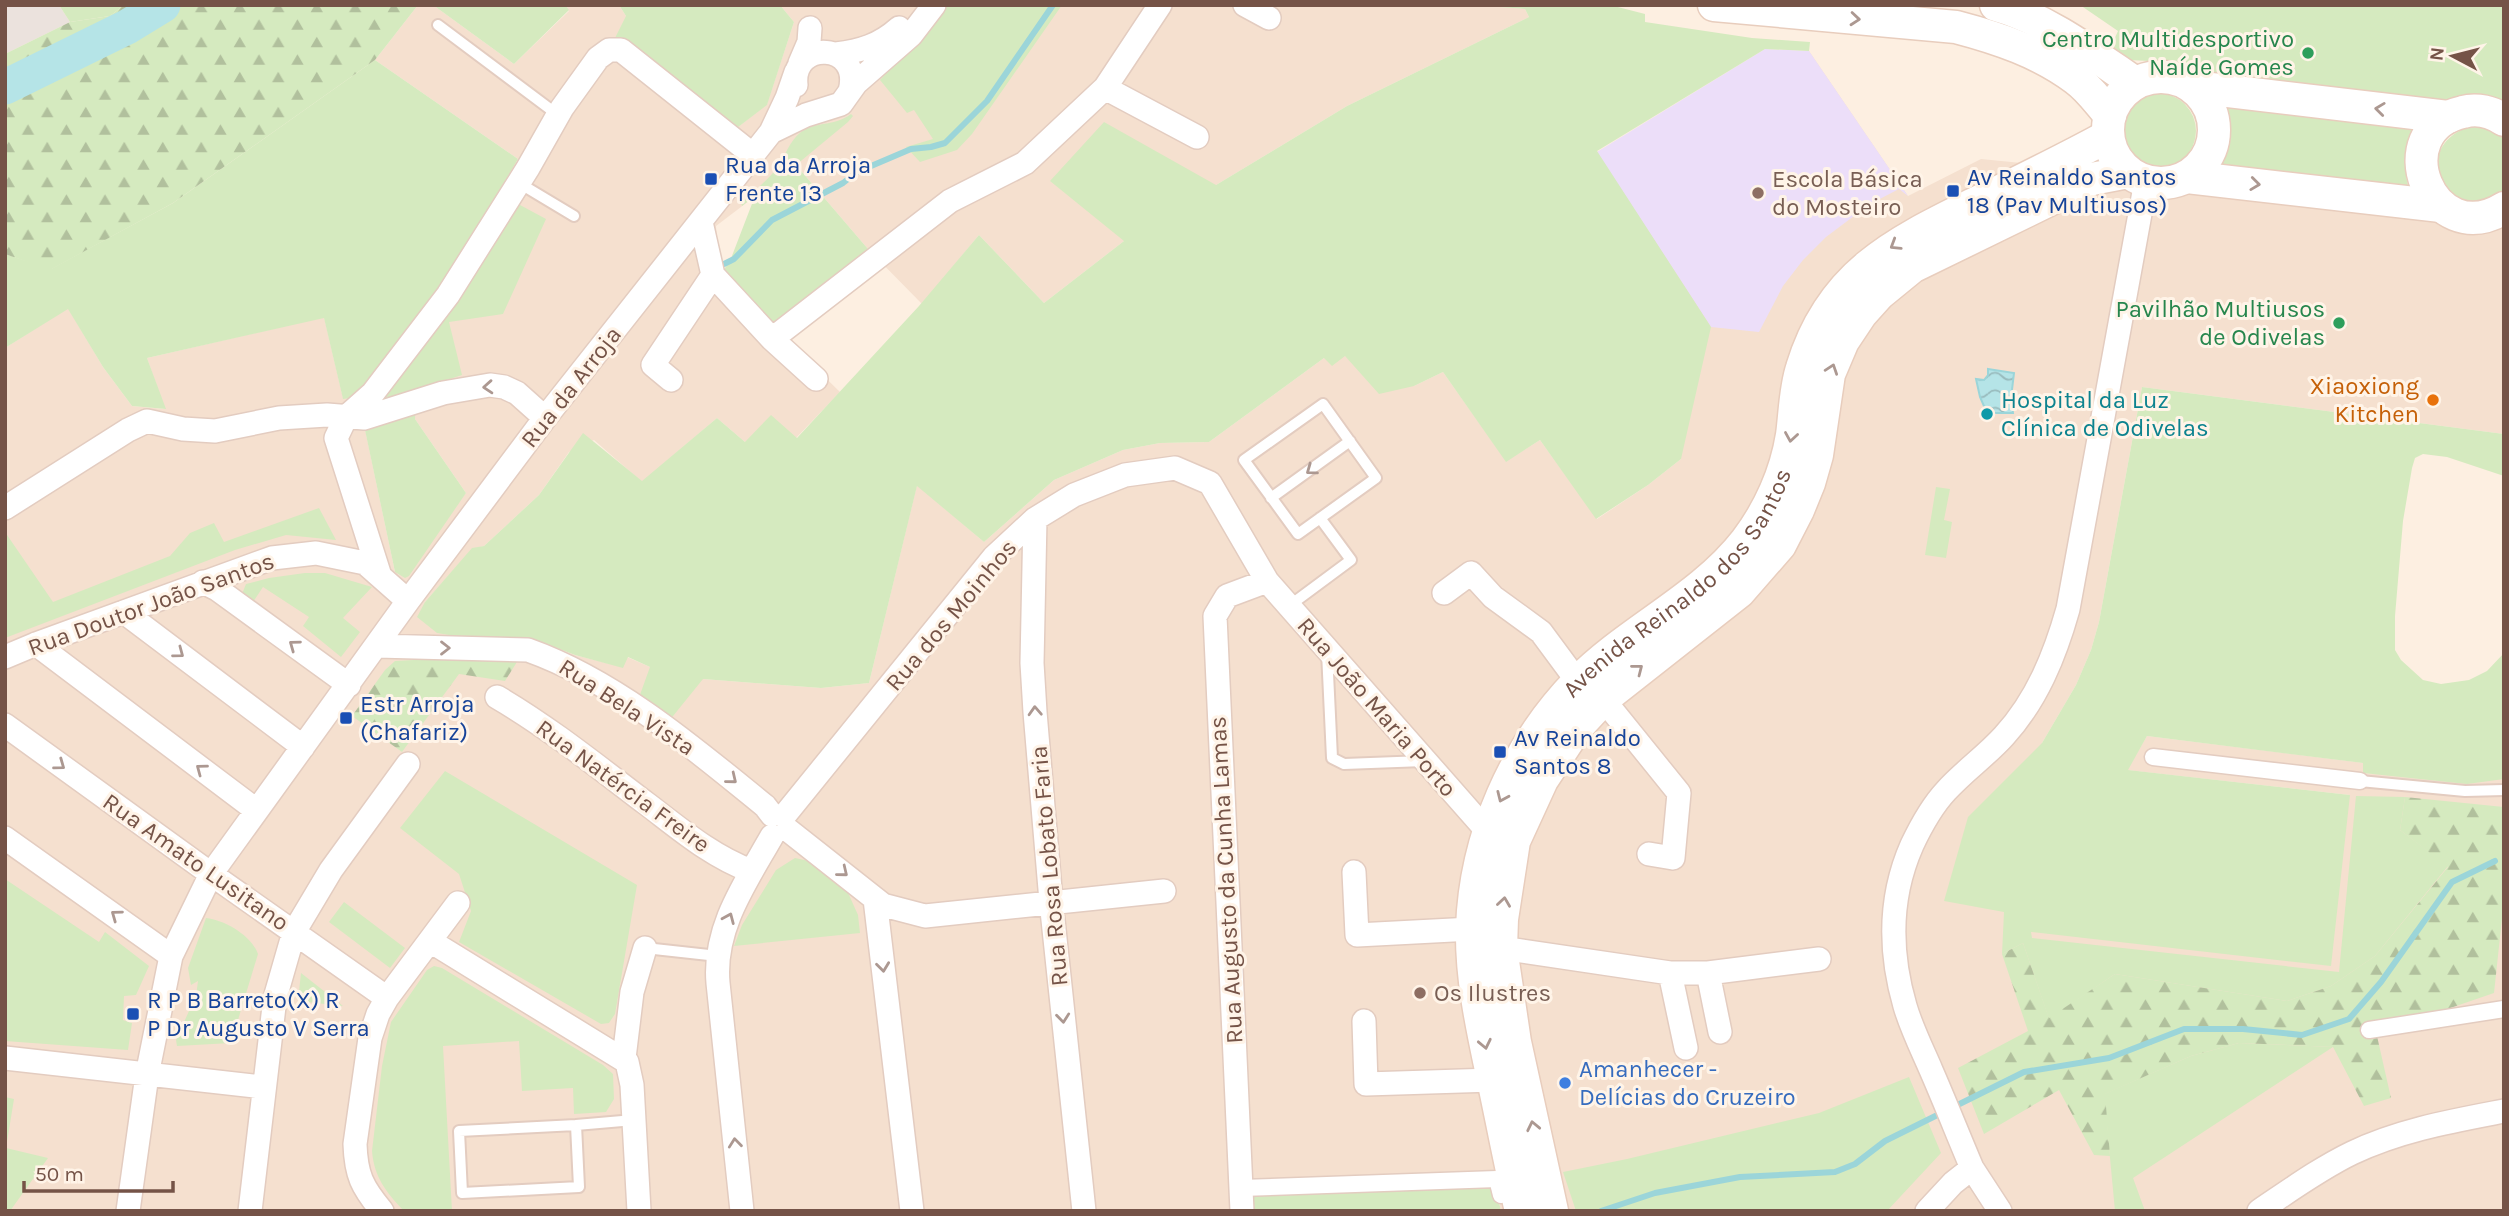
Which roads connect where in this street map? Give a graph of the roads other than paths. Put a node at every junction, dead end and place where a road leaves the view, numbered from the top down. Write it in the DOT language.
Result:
graph roads {
  1 [pos="932,5"];
  2 [pos="1160,5"];
  3 [pos="1245,5"];
  4 [pos="1714,5"];
  5 [pos="1996,5"];
  6 [pos="901,15"];
  7 [pos="1269,18"];
  8 [pos="438,25"];
  9 [pos="831,53"];
  10 [pos="798,68"];
  11 [pos="2135,83"];
  12 [pos="2194,87"];
  13 [pos="1105,88"];
  14 [pos="850,91"];
  15 [pos="825,109"];
  16 [pos="558,115"];
  17 [pos="2448,117"];
  18 [pos="2504,120"];
  19 [pos="2109,126"];
  20 [pos="771,132"];
  21 [pos="1197,137"];
  22 [pos="753,155"];
  23 [pos="2137,177"];
  24 [pos="2187,177"];
  25 [pos="519,183"];
  26 [pos="2441,206"];
  27 [pos="574,216"];
  28 [pos="2496,219"];
  29 [pos="701,222"];
  30 [pos="713,275"];
  31 [pos="772,339"];
  32 [pos="816,379"];
  33 [pos="671,380"];
  34 [pos="346,417"];
  35 [pos="545,418"];
  36 [pos="1350,441"];
  37 [pos="1271,498"];
  38 [pos="5,508"];
  39 [pos="1320,518"];
  40 [pos="1035,519"];
  41 [pos="379,573"];
  42 [pos="1267,581"];
  43 [pos="203,582"];
  44 [pos="1444,593"];
  45 [pos="408,601"];
  46 [pos="1289,606"];
  47 [pos="124,612"];
  48 [pos="36,644"];
  49 [pos="377,646"];
  50 [pos="1327,649"];
  51 [pos="5,657"];
  52 [pos="349,685"];
  53 [pos="1590,690"];
  54 [pos="497,697"];
  55 [pos="5,724"];
  56 [pos="303,747"];
  57 [pos="2153,757"];
  58 [pos="1424,761"];
  59 [pos="408,764"];
  60 [pos="2360,781"];
  61 [pos="2504,790"];
  62 [pos="256,810"];
  63 [pos="779,825"];
  64 [pos="1488,832"];
  65 [pos="5,838"];
  66 [pos="1648,854"];
  67 [pos="751,871"];
  68 [pos="1354,872"];
  69 [pos="211,874"];
  70 [pos="1164,891"];
  71 [pos="876,899"];
  72 [pos="1051,901"];
  73 [pos="458,903"];
  74 [pos="1472,929"];
  75 [pos="294,932"];
  76 [pos="430,941"];
  77 [pos="645,948"];
  78 [pos="1501,948"];
  79 [pos="171,956"];
  80 [pos="718,956"];
  81 [pos="1819,960"];
  82 [pos="1670,973"];
  83 [pos="1708,973"];
  84 [pos="387,998"];
  85 [pos="2504,1009"];
  86 [pos="1364,1021"];
  87 [pos="2368,1030"];
  88 [pos="1720,1032"];
  89 [pos="1686,1048"];
  90 [pos="5,1058"];
  91 [pos="624,1058"];
  92 [pos="147,1074"];
  93 [pos="1493,1080"];
  94 [pos="263,1087"];
  95 [pos="2504,1111"];
  96 [pos="634,1120"];
  97 [pos="576,1125"];
  98 [pos="1972,1168"];
  99 [pos="1241,1199"];
  100 [pos="1531,1201"];
  101 [pos="128,1211"];
  102 [pos="250,1211"];
  103 [pos="382,1211"];
  104 [pos="639,1211"];
  105 [pos="742,1211"];
  106 [pos="912,1211"];
  107 [pos="1084,1211"];
  108 [pos="1927,1211"];
  109 [pos="2000,1211"];
  110 [pos="2259,1211"];
  1 -- 6 [label="street"];
  1 -- 14 [label="street"];
  2 -- 13 [label="street"];
  3 -- 7 [label="street"];
  4 -- 19 [label="main road, one-way"];
  5 -- 11 [label="main road"];
  6 -- 9 [label="street"];
  8 -- 16 [label="lane"];
  9 -- 10 [label="street"];
  9 -- 10 [label="street, Rua da Arroja"];
  9 -- 14 [label="street"];
  10 -- 15 [label="street"];
  10 -- 20 [label="street, Rua da Arroja"];
  11 -- 12 [label="main road"];
  11 -- 19 [label="main road"];
  17 -- 12 [label="main road, one-way"];
  12 -- 24 [label="main road"];
  13 -- 21 [label="street"];
  13 -- 31 [label="street"];
  14 -- 15 [label="street"];
  15 -- 20 [label="street, Rua da Arroja"];
  16 -- 22 [label="street"];
  16 -- 25 [label="street"];
  17 -- 18 [label="main road"];
  17 -- 26 [label="main road"];
  19 -- 23 [label="main road"];
  19 -- 53 [label="main road, Avenida Reinaldo dos Santos, one-way"];
  20 -- 22 [label="street, Rua da Arroja"];
  22 -- 29 [label="street, Rua da Arroja"];
  23 -- 24 [label="main road"];
  53 -- 23 [label="main road, Avenida Reinaldo dos Santos, one-way"];
  23 -- 98 [label="street"];
  24 -- 26 [label="main road, one-way"];
  25 -- 27 [label="lane"];
  25 -- 34 [label="street"];
  26 -- 28 [label="main road"];
  29 -- 30 [label="street"];
  29 -- 35 [label="street, Rua da Arroja"];
  30 -- 31 [label="street"];
  30 -- 33 [label="street"];
  31 -- 32 [label="street"];
  35 -- 34 [label="street, one-way"];
  34 -- 38 [label="street"];
  34 -- 41 [label="street"];
  35 -- 45 [label="street, Rua da Arroja"];
  36 -- 37 [label="lane, one-way"];
  36 -- 37 [label="lane"];
  36 -- 39 [label="lane"];
  37 -- 39 [label="lane"];
  39 -- 46 [label="lane"];
  40 -- 42 [label="street, Rua dos Moinhos"];
  40 -- 63 [label="street, Rua dos Moinhos"];
  72 -- 40 [label="street, Rua Rosa Lobato Faria, one-way"];
  41 -- 43 [label="street, Rua Doutor João Santos"];
  41 -- 45 [label="street, Rua Doutor João Santos"];
  42 -- 46 [label="street, Rua João Maria Porto"];
  42 -- 99 [label="street, Rua Augusto da Cunha Lamas"];
  43 -- 47 [label="street, Rua Doutor João Santos"];
  52 -- 43 [label="street, one-way"];
  44 -- 53 [label="street"];
  45 -- 49 [label="street, Rua da Arroja"];
  46 -- 50 [label="street, Rua João Maria Porto"];
  47 -- 48 [label="street, Rua Doutor João Santos"];
  47 -- 56 [label="street, one-way"];
  48 -- 51 [label="street, Rua Doutor João Santos"];
  62 -- 48 [label="street, one-way"];
  49 -- 52 [label="street, Rua da Arroja"];
  49 -- 63 [label="street, Rua Bela Vista, one-way"];
  50 -- 58 [label="street, Rua João Maria Porto"];
  50 -- 58 [label="lane"];
  52 -- 56 [label="street, Rua da Arroja"];
  53 -- 64 [label="main road, Avenida Reinaldo dos Santos, one-way"];
  53 -- 66 [label="street"];
  78 -- 53 [label="main road, Avenida Reinaldo dos Santos, one-way"];
  54 -- 67 [label="street, Rua Natércia Freire"];
  55 -- 69 [label="street, Rua Amato Lusitano, one-way"];
  56 -- 62 [label="street, Rua da Arroja"];
  57 -- 60 [label="street"];
  58 -- 64 [label="street, Rua João Maria Porto"];
  59 -- 75 [label="street"];
  60 -- 61 [label="lane"];
  62 -- 69 [label="street, Rua da Arroja"];
  63 -- 67 [label="street, Rua dos Moinhos"];
  63 -- 71 [label="street, Rua Bela Vista, one-way"];
  64 -- 74 [label="main road, Avenida Reinaldo dos Santos"];
  79 -- 65 [label="street, one-way"];
  80 -- 67 [label="street, Rua dos Moinhos, one-way"];
  68 -- 74 [label="street"];
  69 -- 75 [label="street, Rua Amato Lusitano"];
  69 -- 79 [label="street, Rua da Arroja"];
  70 -- 72 [label="street, Rua Bela Vista"];
  71 -- 72 [label="street, Rua Bela Vista"];
  71 -- 106 [label="street, one-way"];
  72 -- 107 [label="street, Rua Rosa Lobato Faria, one-way"];
  73 -- 76 [label="street"];
  74 -- 93 [label="main road, Avenida Reinaldo dos Santos, one-way"];
  75 -- 84 [label="street, Rua Amato Lusitano"];
  75 -- 94 [label="street"];
  76 -- 84 [label="street"];
  76 -- 91 [label="street"];
  77 -- 80 [label="lane"];
  77 -- 91 [label="street"];
  78 -- 82 [label="street"];
  100 -- 78 [label="main road, Avenida Reinaldo dos Santos, one-way"];
  79 -- 92 [label="street, Rua da Arroja"];
  105 -- 80 [label="street, Rua dos Moinhos, one-way"];
  81 -- 83 [label="street"];
  82 -- 83 [label="street"];
  82 -- 89 [label="street"];
  83 -- 88 [label="street"];
  84 -- 103 [label="street"];
  85 -- 87 [label="street"];
  86 -- 93 [label="street"];
  90 -- 92 [label="street"];
  91 -- 96 [label="street"];
  92 -- 94 [label="street"];
  92 -- 101 [label="street, Rua da Arroja"];
  93 -- 100 [label="main road, Avenida Reinaldo dos Santos"];
  94 -- 102 [label="street"];
  95 -- 110 [label="street"];
  96 -- 97 [label="lane"];
  96 -- 104 [label="street"];
  97 -- 97 [label="lane"];
  98 -- 108 [label="street"];
  98 -- 109 [label="street"];
  99 -- 100 [label="street"];
}
